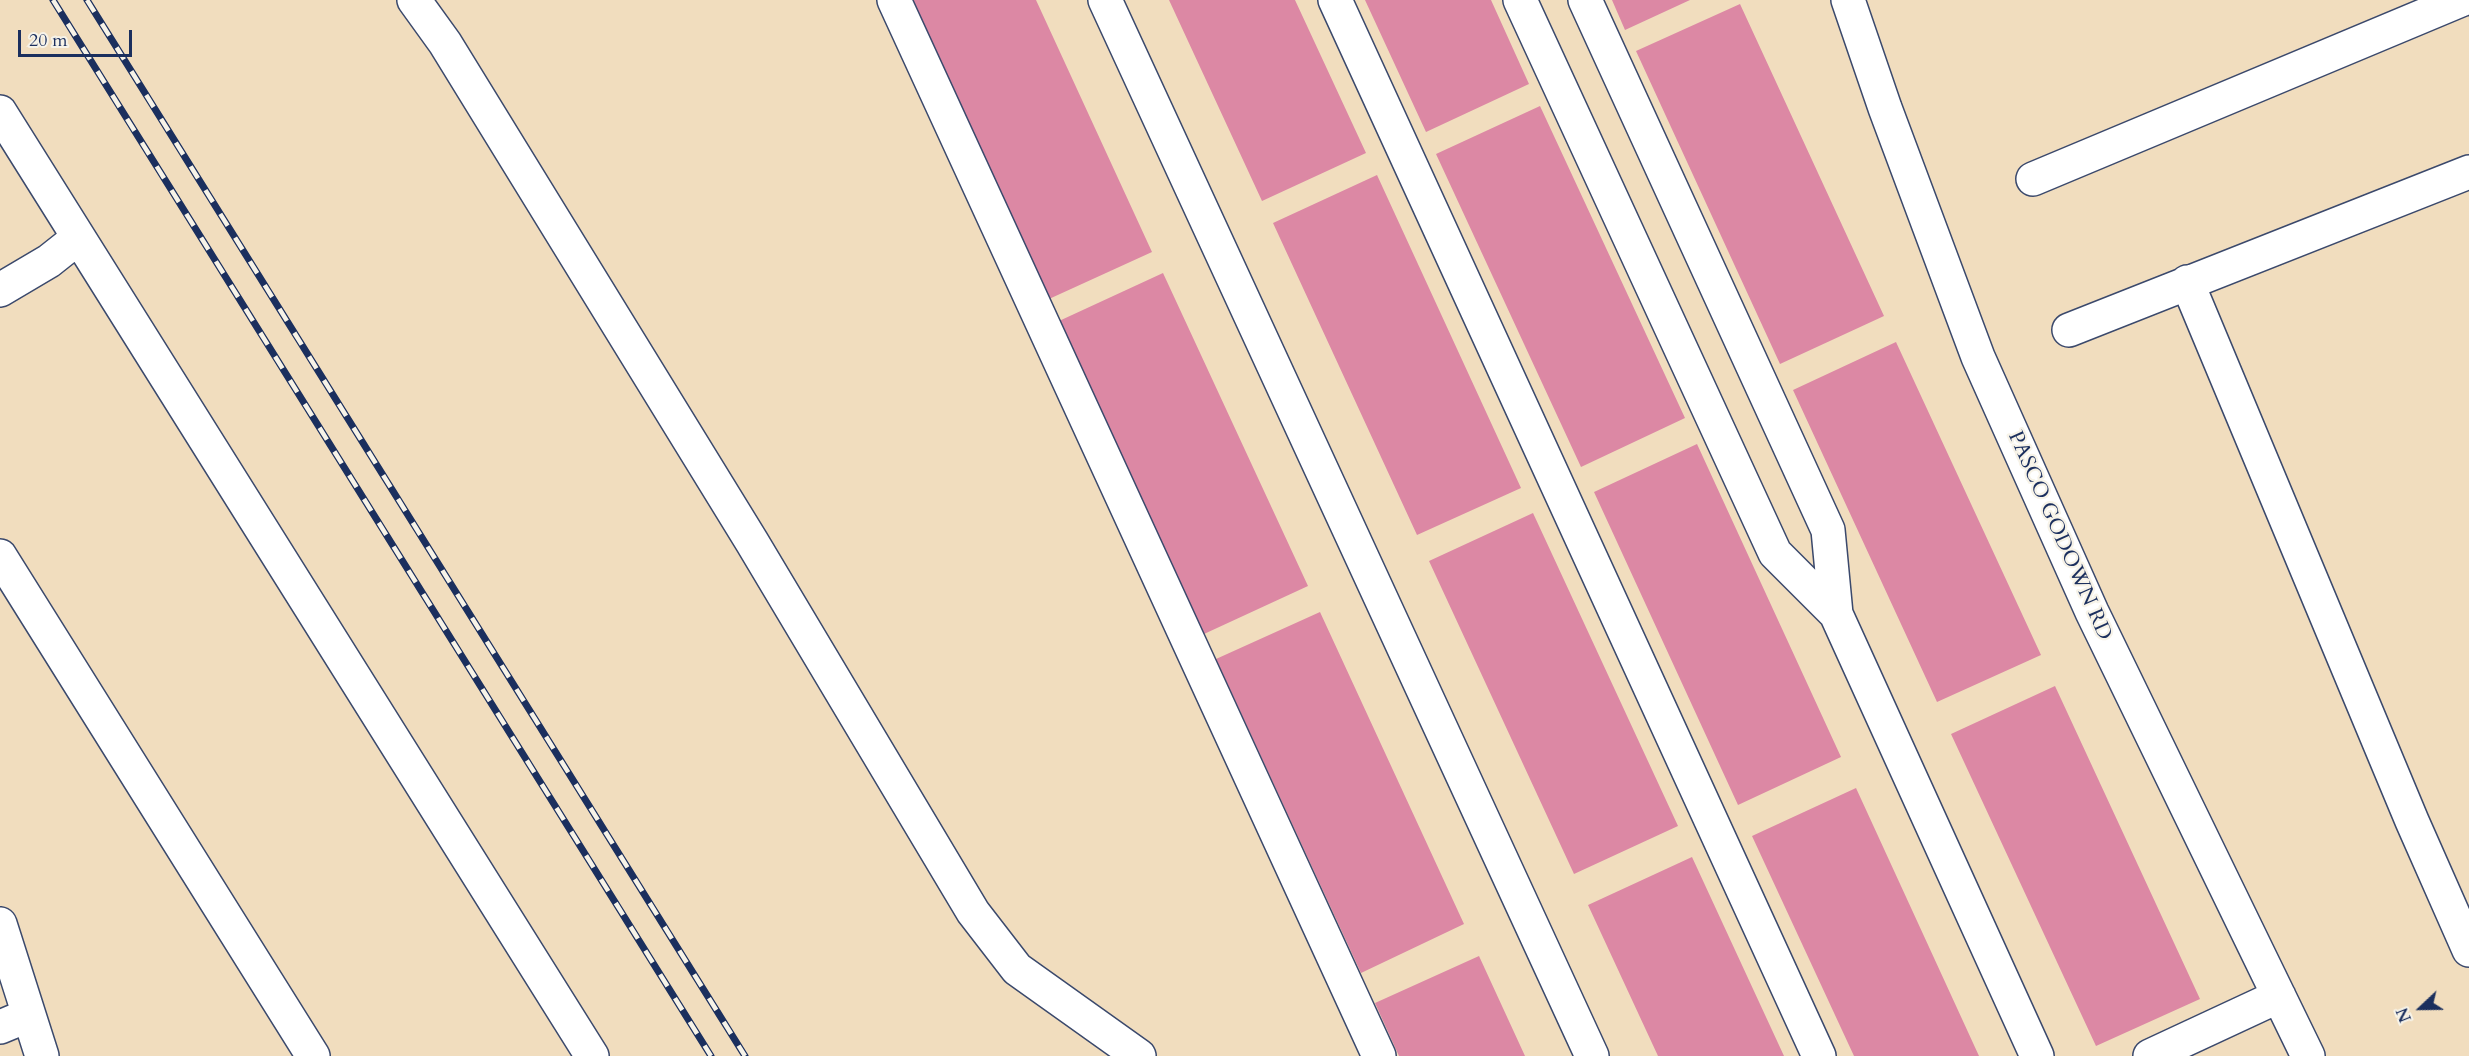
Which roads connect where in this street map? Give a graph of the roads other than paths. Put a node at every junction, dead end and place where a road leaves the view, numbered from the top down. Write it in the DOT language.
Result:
graph roads {
  1 [pos="414,0"];
  2 [pos="894,0"];
  3 [pos="1105,0"];
  4 [pos="1335,0"];
  5 [pos="1520,0"];
  6 [pos="1584,0"];
  7 [pos="1848,0"];
  8 [pos="2461,0"];
  9 [pos="0,112"];
  10 [pos="2469,172"];
  11 [pos="2033,179"];
  12 [pos="78,238"];
  13 [pos="2187,282"];
  14 [pos="0,290"];
  15 [pos="2069,330"];
  16 [pos="0,556"];
  17 [pos="1836,614"];
  18 [pos="0,924"];
  19 [pos="2469,950"];
  20 [pos="2279,996"];
  21 [pos="14,1021"];
  22 [pos="42,1056"];
  23 [pos="313,1056"];
  24 [pos="592,1056"];
  25 [pos="1139,1056"];
  26 [pos="1379,1056"];
  27 [pos="1592,1056"];
  28 [pos="1819,1056"];
  29 [pos="2037,1056"];
  30 [pos="2150,1056"];
  31 [pos="2308,1056"];
  1 -- 25 [label="street"];
  2 -- 26 [label="street"];
  3 -- 27 [label="street"];
  4 -- 28 [label="street"];
  5 -- 17 [label="street"];
  6 -- 17 [label="street"];
  7 -- 20 [label="street, PASCO GODOWN RD"];
  8 -- 11 [label="street"];
  9 -- 12 [label="street"];
  10 -- 13 [label="street"];
  12 -- 14 [label="street"];
  12 -- 24 [label="street"];
  13 -- 15 [label="street"];
  13 -- 19 [label="street"];
  16 -- 23 [label="street"];
  17 -- 29 [label="street"];
  18 -- 21 [label="street"];
  20 -- 30 [label="street"];
  20 -- 31 [label="street, PASCO GODOWN RD"];
  21 -- 22 [label="street"];
}
